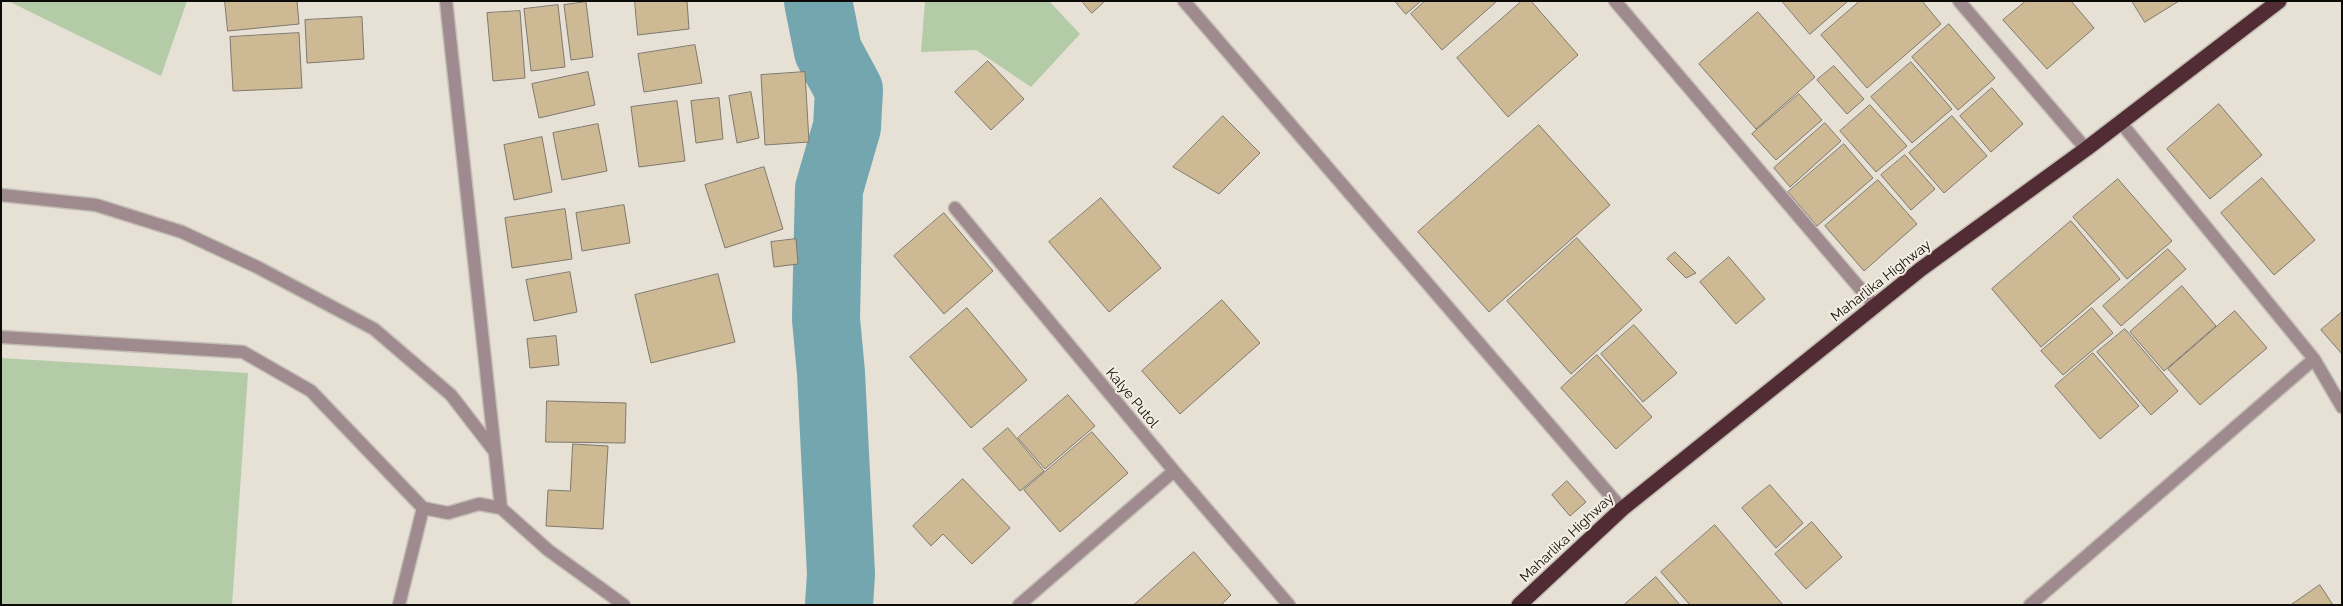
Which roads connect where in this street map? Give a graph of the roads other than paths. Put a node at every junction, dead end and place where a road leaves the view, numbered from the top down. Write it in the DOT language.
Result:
graph roads {
  1 [pos="446,1"];
  2 [pos="1184,1"];
  3 [pos="1614,1"];
  4 [pos="1959,1"];
  5 [pos="2279,1"];
  6 [pos="2121,122"];
  7 [pos="2086,149"];
  8 [pos="1,195"];
  9 [pos="955,208"];
  10 [pos="1875,306"];
  11 [pos="1,337"];
  12 [pos="2314,359"];
  13 [pos="2342,407"];
  14 [pos="494,452"];
  15 [pos="1174,472"];
  16 [pos="423,508"];
  17 [pos="501,508"];
  18 [pos="1622,509"];
  19 [pos="399,605"];
  20 [pos="624,605"];
  21 [pos="1019,605"];
  22 [pos="1289,605"];
  23 [pos="1519,605"];
  24 [pos="2030,605"];
  1 -- 14 [label="street"];
  2 -- 18 [label="street"];
  3 -- 10 [label="street"];
  4 -- 7 [label="street"];
  5 -- 6 [label="highway, Maharlika Highway"];
  6 -- 7 [label="highway, Maharlika Highway"];
  6 -- 12 [label="street"];
  7 -- 10 [label="highway, Maharlika Highway"];
  8 -- 14 [label="street"];
  9 -- 15 [label="street, Kalye Putol"];
  10 -- 18 [label="highway, Maharlika Highway"];
  11 -- 16 [label="street"];
  12 -- 13 [label="street"];
  12 -- 24 [label="street"];
  14 -- 17 [label="street"];
  15 -- 21 [label="street"];
  15 -- 22 [label="street, Kalye Putol"];
  16 -- 17 [label="street"];
  16 -- 19 [label="street"];
  17 -- 20 [label="street"];
  18 -- 23 [label="highway, Maharlika Highway"];
}
